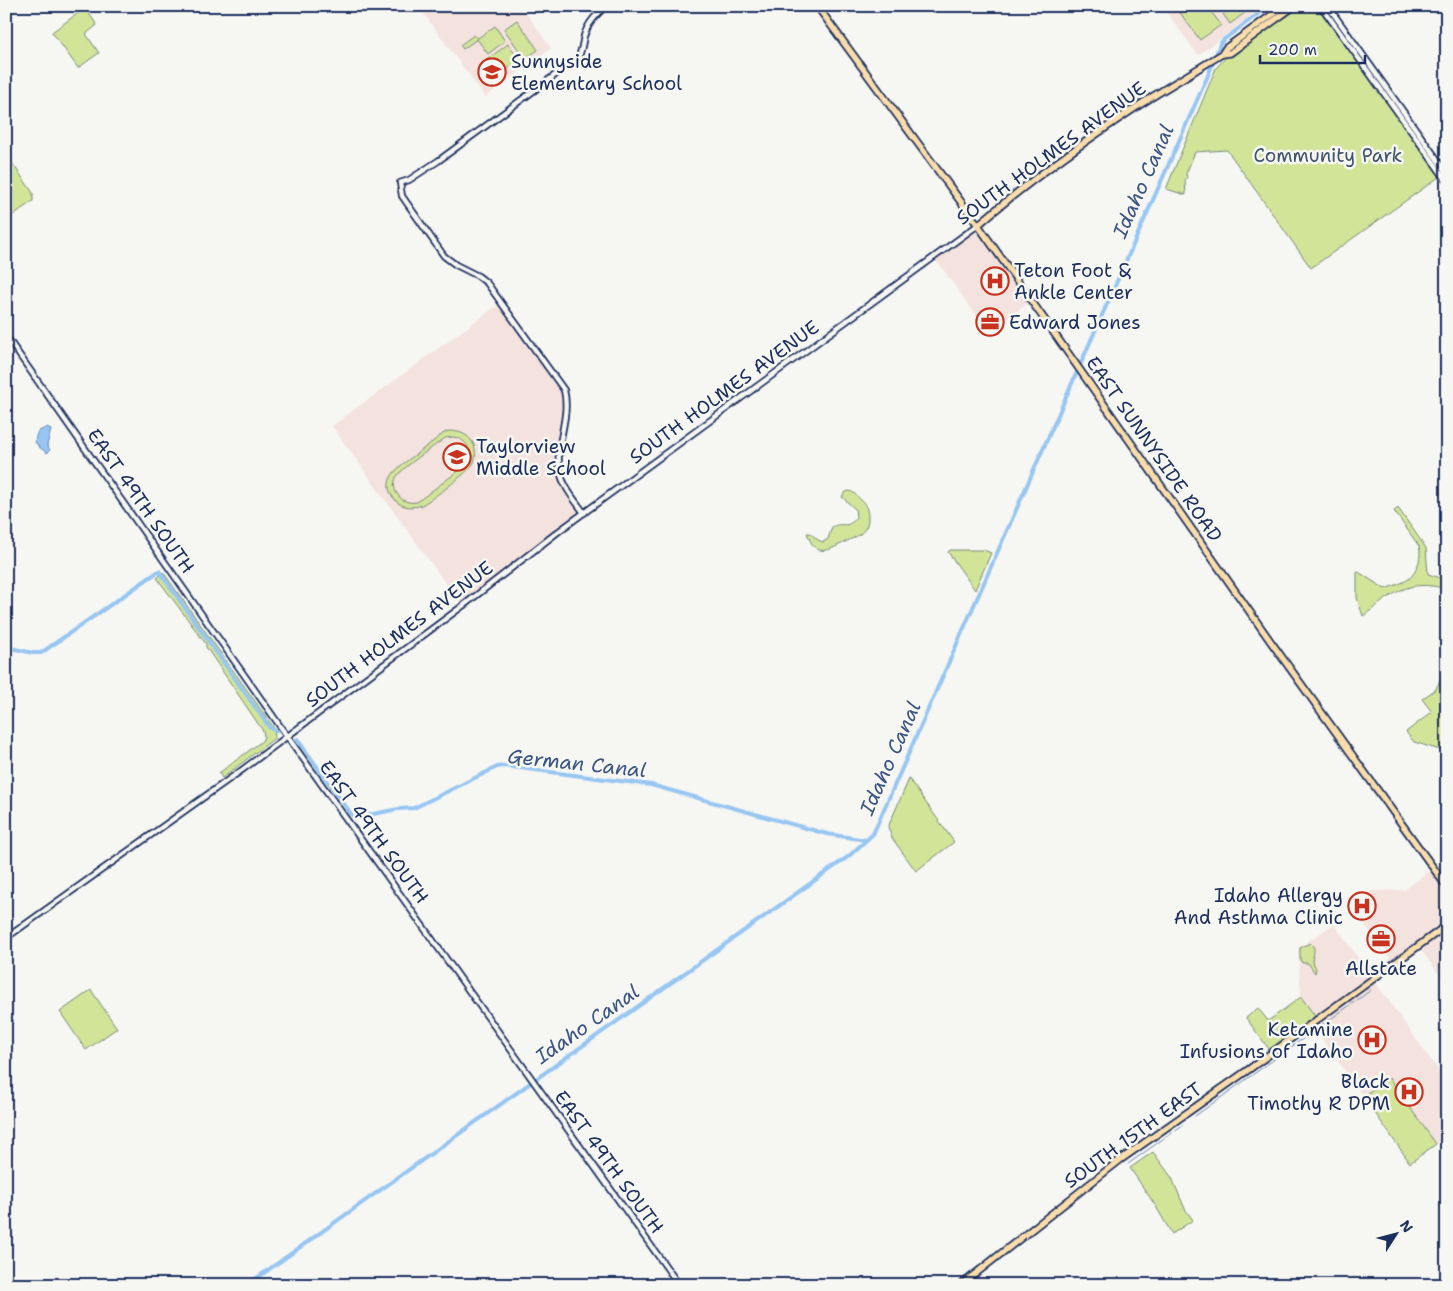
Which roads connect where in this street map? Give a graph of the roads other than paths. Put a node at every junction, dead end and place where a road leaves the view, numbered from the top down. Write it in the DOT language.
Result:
graph roads {
  1 [pos="606,6"];
  2 [pos="817,6"];
  3 [pos="1284,6"];
  4 [pos="1294,6"];
  5 [pos="1321,6"];
  6 [pos="1328,6"];
  7 [pos="1222,54"];
  8 [pos="1447,173"];
  9 [pos="1447,181"];
  10 [pos="978,225"];
  11 [pos="6,336"];
  12 [pos="584,513"];
  13 [pos="287,736"];
  14 [pos="1447,887"];
  15 [pos="1447,925"];
  16 [pos="6,938"];
  17 [pos="679,1285"];
  18 [pos="961,1285"];
  1 -- 12 [label="street"];
  2 -- 10 [label="main road, EAST SUNNYSIDE ROAD"];
  3 -- 7 [label="main road, SOUTH HOLMES AVENUE"];
  4 -- 7 [label="main road, SOUTH HOLMES AVENUE"];
  5 -- 9 [label="street"];
  6 -- 8 [label="street"];
  7 -- 10 [label="main road, SOUTH HOLMES AVENUE"];
  10 -- 12 [label="street, SOUTH HOLMES AVENUE"];
  10 -- 14 [label="main road, EAST SUNNYSIDE ROAD"];
  11 -- 13 [label="street, EAST 49TH SOUTH"];
  12 -- 13 [label="street, SOUTH HOLMES AVENUE"];
  13 -- 16 [label="street, SOUTH HOLMES AVENUE"];
  13 -- 17 [label="street, EAST 49TH SOUTH"];
  15 -- 18 [label="main road, SOUTH 15TH EAST"];
}
